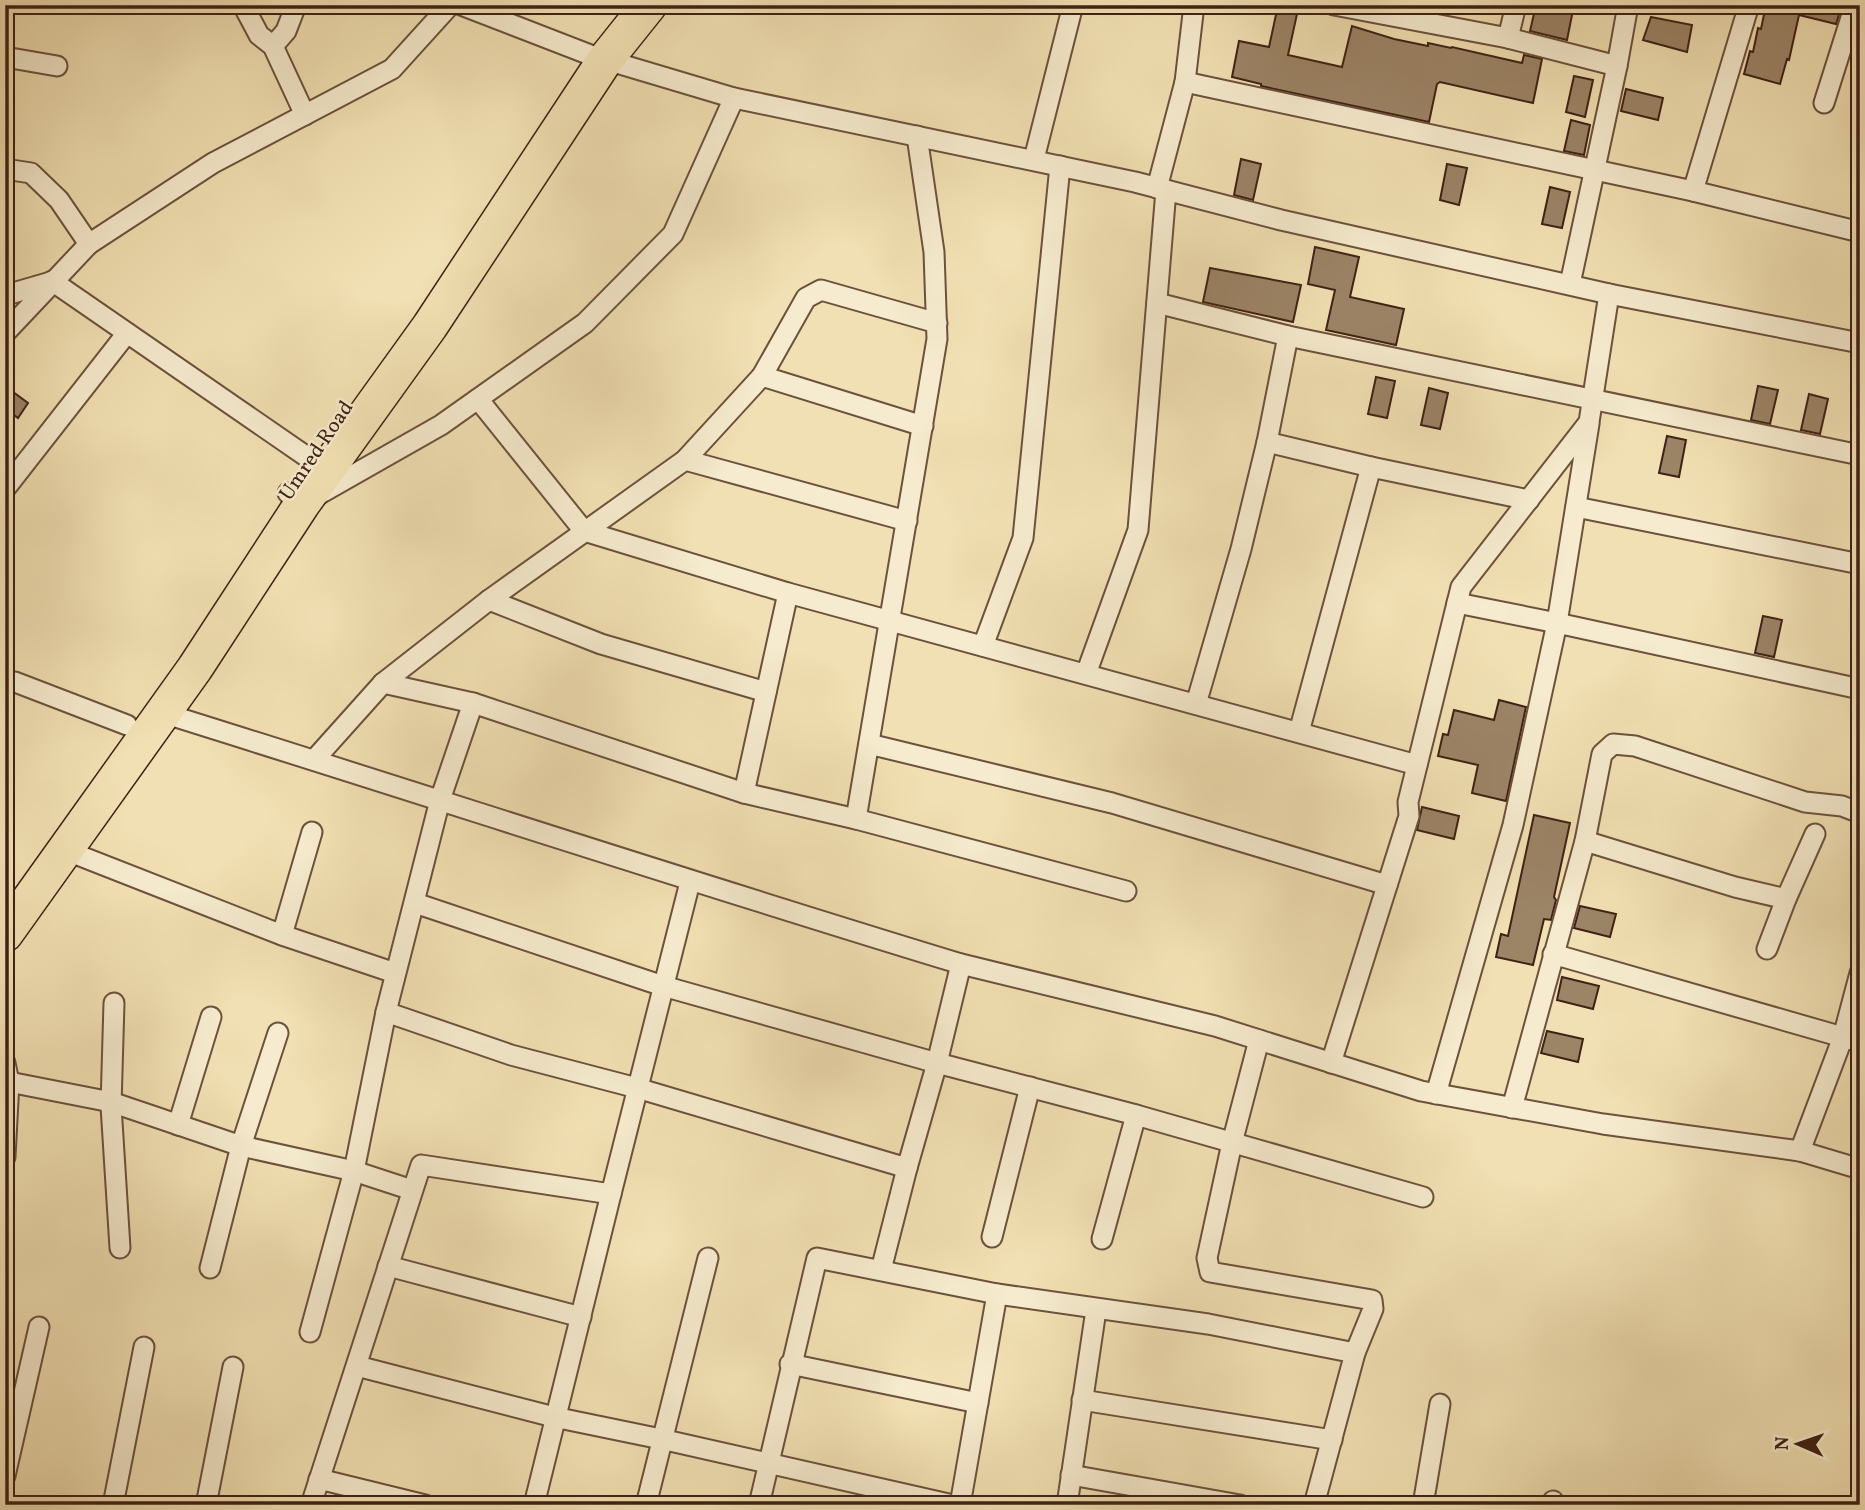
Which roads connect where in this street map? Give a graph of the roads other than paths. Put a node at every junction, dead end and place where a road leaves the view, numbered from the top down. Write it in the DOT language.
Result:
graph roads {
  1 [pos="243,5"];
  2 [pos="296,5"];
  3 [pos="450,5"];
  4 [pos="461,5"];
  5 [pos="626,5"];
  6 [pos="649,5"];
  7 [pos="1073,5"];
  8 [pos="1194,5"];
  9 [pos="1334,5"];
  10 [pos="1517,5"];
  11 [pos="1628,5"];
  12 [pos="1749,5"];
  13 [pos="1855,5"];
  14 [pos="1408,13"];
  15 [pos="1508,38"];
  16 [pos="273,46"];
  17 [pos="5,57"];
  18 [pos="599,58"];
  19 [pos="57,66"];
  20 [pos="1617,66"];
  21 [pos="1185,82"];
  22 [pos="734,99"];
  23 [pos="1824,103"];
  24 [pos="305,115"];
  25 [pos="917,136"];
  26 [pos="1034,159"];
  27 [pos="1059,166"];
  28 [pos="5,169"];
  29 [pos="1595,169"];
  30 [pos="1162,189"];
  31 [pos="1693,191"];
  32 [pos="1860,232"];
  33 [pos="89,244"];
  34 [pos="52,281"];
  35 [pos="1570,284"];
  36 [pos="5,292"];
  37 [pos="1609,294"];
  38 [pos="1157,303"];
  39 [pos="937,323"];
  40 [pos="5,333"];
  41 [pos="127,333"];
  42 [pos="1288,336"];
  43 [pos="1860,343"];
  44 [pos="762,376"];
  45 [pos="478,399"];
  46 [pos="1593,399"];
  47 [pos="1590,422"];
  48 [pos="923,426"];
  49 [pos="1268,442"];
  50 [pos="1860,455"];
  51 [pos="685,460"];
  52 [pos="317,466"];
  53 [pos="1371,467"];
  54 [pos="5,489"];
  55 [pos="295,499"];
  56 [pos="1529,500"];
  57 [pos="1576,508"];
  58 [pos="907,521"];
  59 [pos="584,531"];
  60 [pos="1860,564"];
  61 [pos="788,593"];
  62 [pos="489,600"];
  63 [pos="1457,603"];
  64 [pos="890,620"];
  65 [pos="1557,623"];
  66 [pos="983,646"];
  67 [pos="1086,674"];
  68 [pos="5,682"];
  69 [pos="383,683"];
  70 [pos="1860,689"];
  71 [pos="766,692"];
  72 [pos="473,703"];
  73 [pos="1196,704"];
  74 [pos="163,713"];
  75 [pos="127,725"];
  76 [pos="1299,733"];
  77 [pos="869,744"];
  78 [pos="314,760"];
  79 [pos="1417,765"];
  80 [pos="744,793"];
  81 [pos="440,800"];
  82 [pos="1860,813"];
  83 [pos="856,819"];
  84 [pos="312,832"];
  85 [pos="1815,834"];
  86 [pos="1585,841"];
  87 [pos="65,850"];
  88 [pos="690,882"];
  89 [pos="1387,885"];
  90 [pos="1126,891"];
  91 [pos="5,897"];
  92 [pos="1786,899"];
  93 [pos="415,903"];
  94 [pos="5,934"];
  95 [pos="282,935"];
  96 [pos="1767,949"];
  97 [pos="1553,954"];
  98 [pos="961,964"];
  99 [pos="395,973"];
  100 [pos="1859,980"];
  101 [pos="663,986"];
  102 [pos="114,1003"];
  103 [pos="386,1012"];
  104 [pos="211,1017"];
  105 [pos="278,1033"];
  106 [pos="1259,1040"];
  107 [pos="1851,1040"];
  108 [pos="937,1063"];
  109 [pos="1331,1063"];
  110 [pos="7,1072"];
  111 [pos="1030,1087"];
  112 [pos="637,1088"];
  113 [pos="1436,1094"];
  114 [pos="111,1102"];
  115 [pos="1512,1108"];
  116 [pos="1136,1115"];
  117 [pos="178,1125"];
  118 [pos="1232,1143"];
  119 [pos="241,1146"];
  120 [pos="1800,1151"];
  121 [pos="5,1157"];
  122 [pos="907,1167"];
  123 [pos="1860,1169"];
  124 [pos="354,1171"];
  125 [pos="412,1190"];
  126 [pos="611,1194"];
  127 [pos="1423,1197"];
  128 [pos="992,1237"];
  129 [pos="1102,1238"];
  130 [pos="120,1248"];
  131 [pos="708,1258"];
  132 [pos="388,1266"];
  133 [pos="210,1268"];
  134 [pos="881,1270"];
  135 [pos="997,1294"];
  136 [pos="1096,1310"];
  137 [pos="581,1317"];
  138 [pos="39,1327"];
  139 [pos="310,1332"];
  140 [pos="144,1347"];
  141 [pos="1355,1353"];
  142 [pos="790,1364"];
  143 [pos="356,1366"];
  144 [pos="233,1367"];
  145 [pos="1082,1400"];
  146 [pos="978,1403"];
  147 [pos="1440,1404"];
  148 [pos="554,1417"];
  149 [pos="661,1439"];
  150 [pos="1332,1440"];
  151 [pos="768,1463"];
  152 [pos="1071,1475"];
  153 [pos="5,1476"];
  154 [pos="319,1479"];
  155 [pos="113,1505"];
  156 [pos="206,1505"];
  157 [pos="311,1505"];
  158 [pos="425,1505"];
  159 [pos="534,1505"];
  160 [pos="646,1505"];
  161 [pos="759,1505"];
  162 [pos="953,1505"];
  163 [pos="960,1505"];
  164 [pos="1067,1505"];
  165 [pos="1240,1505"];
  166 [pos="1314,1505"];
  167 [pos="1423,1505"];
  1 -- 16 [label="street"];
  2 -- 16 [label="street"];
  3 -- 24 [label="street"];
  4 -- 18 [label="street"];
  5 -- 18 [label="highway"];
  6 -- 18 [label="highway"];
  7 -- 26 [label="street"];
  8 -- 21 [label="street"];
  9 -- 14 [label="street"];
  10 -- 15 [label="street"];
  11 -- 20 [label="street"];
  12 -- 31 [label="street"];
  13 -- 23 [label="street"];
  14 -- 15 [label="street"];
  15 -- 20 [label="street"];
  16 -- 24 [label="street"];
  17 -- 19 [label="street"];
  18 -- 22 [label="street"];
  18 -- 52 [label="highway"];
  20 -- 29 [label="street"];
  21 -- 29 [label="street"];
  21 -- 30 [label="street"];
  22 -- 25 [label="street"];
  22 -- 45 [label="street"];
  24 -- 33 [label="street"];
  25 -- 26 [label="street"];
  25 -- 39 [label="street"];
  26 -- 27 [label="street"];
  27 -- 30 [label="street"];
  27 -- 66 [label="street"];
  28 -- 33 [label="street"];
  29 -- 31 [label="street"];
  29 -- 35 [label="street"];
  30 -- 35 [label="street"];
  30 -- 38 [label="street"];
  31 -- 32 [label="street"];
  33 -- 34 [label="street"];
  34 -- 36 [label="street"];
  34 -- 40 [label="street"];
  34 -- 41 [label="street"];
  35 -- 37 [label="street"];
  37 -- 43 [label="street"];
  37 -- 46 [label="street"];
  38 -- 42 [label="street"];
  38 -- 67 [label="street"];
  39 -- 44 [label="street"];
  39 -- 48 [label="street"];
  41 -- 52 [label="street"];
  41 -- 54 [label="street"];
  42 -- 46 [label="street"];
  42 -- 49 [label="street"];
  44 -- 48 [label="street"];
  44 -- 51 [label="street"];
  45 -- 55 [label="street"];
  45 -- 59 [label="street"];
  46 -- 47 [label="street"];
  46 -- 50 [label="street"];
  47 -- 56 [label="street"];
  47 -- 57 [label="street"];
  48 -- 58 [label="street"];
  49 -- 53 [label="street"];
  49 -- 73 [label="street"];
  51 -- 58 [label="street"];
  51 -- 59 [label="street"];
  52 -- 55 [label="highway"];
  53 -- 56 [label="street"];
  53 -- 76 [label="street"];
  55 -- 74 [label="highway"];
  55 -- 75 [label="highway, Umred Road"];
  56 -- 63 [label="street"];
  57 -- 60 [label="street"];
  57 -- 65 [label="street"];
  58 -- 64 [label="street"];
  59 -- 61 [label="street"];
  59 -- 62 [label="street"];
  61 -- 64 [label="street"];
  61 -- 71 [label="street"];
  62 -- 69 [label="street"];
  62 -- 71 [label="street"];
  63 -- 65 [label="street"];
  63 -- 79 [label="street"];
  64 -- 66 [label="street"];
  64 -- 77 [label="street"];
  65 -- 70 [label="street"];
  65 -- 113 [label="street"];
  66 -- 67 [label="street"];
  67 -- 73 [label="street"];
  68 -- 75 [label="street"];
  69 -- 72 [label="street"];
  69 -- 78 [label="street"];
  71 -- 80 [label="street"];
  72 -- 80 [label="street"];
  72 -- 81 [label="street"];
  73 -- 76 [label="street"];
  74 -- 78 [label="street"];
  74 -- 87 [label="highway"];
  75 -- 91 [label="highway, Umred Road"];
  76 -- 79 [label="street"];
  77 -- 83 [label="street"];
  77 -- 89 [label="street"];
  78 -- 81 [label="street"];
  79 -- 89 [label="street"];
  80 -- 83 [label="street"];
  81 -- 88 [label="street"];
  81 -- 93 [label="street"];
  82 -- 86 [label="street"];
  83 -- 90 [label="street"];
  84 -- 95 [label="street"];
  85 -- 92 [label="street"];
  86 -- 92 [label="street"];
  86 -- 97 [label="street"];
  87 -- 94 [label="highway"];
  87 -- 95 [label="street"];
  88 -- 98 [label="street"];
  88 -- 101 [label="street"];
  89 -- 109 [label="street"];
  92 -- 96 [label="street"];
  93 -- 99 [label="street"];
  93 -- 101 [label="street"];
  95 -- 99 [label="street"];
  97 -- 107 [label="street"];
  97 -- 115 [label="street"];
  98 -- 106 [label="street"];
  98 -- 108 [label="street"];
  99 -- 103 [label="street"];
  100 -- 107 [label="street"];
  101 -- 108 [label="street"];
  101 -- 112 [label="street"];
  102 -- 114 [label="street"];
  103 -- 112 [label="street"];
  103 -- 124 [label="street"];
  104 -- 117 [label="street"];
  105 -- 119 [label="street"];
  106 -- 109 [label="street"];
  106 -- 118 [label="street"];
  107 -- 120 [label="street"];
  108 -- 111 [label="street"];
  108 -- 122 [label="street"];
  109 -- 113 [label="street"];
  110 -- 114 [label="street"];
  110 -- 121 [label="street"];
  111 -- 116 [label="street"];
  111 -- 128 [label="street"];
  112 -- 122 [label="street"];
  112 -- 126 [label="street"];
  113 -- 115 [label="street"];
  114 -- 117 [label="street"];
  114 -- 130 [label="street"];
  115 -- 120 [label="street"];
  116 -- 118 [label="street"];
  116 -- 129 [label="street"];
  117 -- 119 [label="street"];
  118 -- 127 [label="street"];
  118 -- 141 [label="street"];
  119 -- 124 [label="street"];
  119 -- 133 [label="street"];
  120 -- 123 [label="street"];
  122 -- 134 [label="street"];
  124 -- 125 [label="street"];
  124 -- 139 [label="street"];
  125 -- 126 [label="street"];
  125 -- 132 [label="street"];
  126 -- 137 [label="street"];
  131 -- 149 [label="street"];
  132 -- 137 [label="street"];
  132 -- 143 [label="street"];
  134 -- 135 [label="street"];
  134 -- 142 [label="street"];
  135 -- 136 [label="street"];
  135 -- 146 [label="street"];
  136 -- 141 [label="street"];
  136 -- 145 [label="street"];
  137 -- 148 [label="street"];
  138 -- 153 [label="street"];
  140 -- 155 [label="street"];
  141 -- 150 [label="street"];
  142 -- 146 [label="street"];
  142 -- 151 [label="street"];
  143 -- 148 [label="street"];
  143 -- 154 [label="street"];
  144 -- 156 [label="street"];
  145 -- 150 [label="street"];
  145 -- 152 [label="street"];
  146 -- 163 [label="street"];
  147 -- 167 [label="street"];
  148 -- 149 [label="street"];
  148 -- 159 [label="street"];
  149 -- 151 [label="street"];
  149 -- 160 [label="street"];
  150 -- 166 [label="street"];
  151 -- 161 [label="street"];
  151 -- 162 [label="street"];
  152 -- 164 [label="street"];
  152 -- 165 [label="street"];
  154 -- 157 [label="street"];
  154 -- 158 [label="street"];
}
